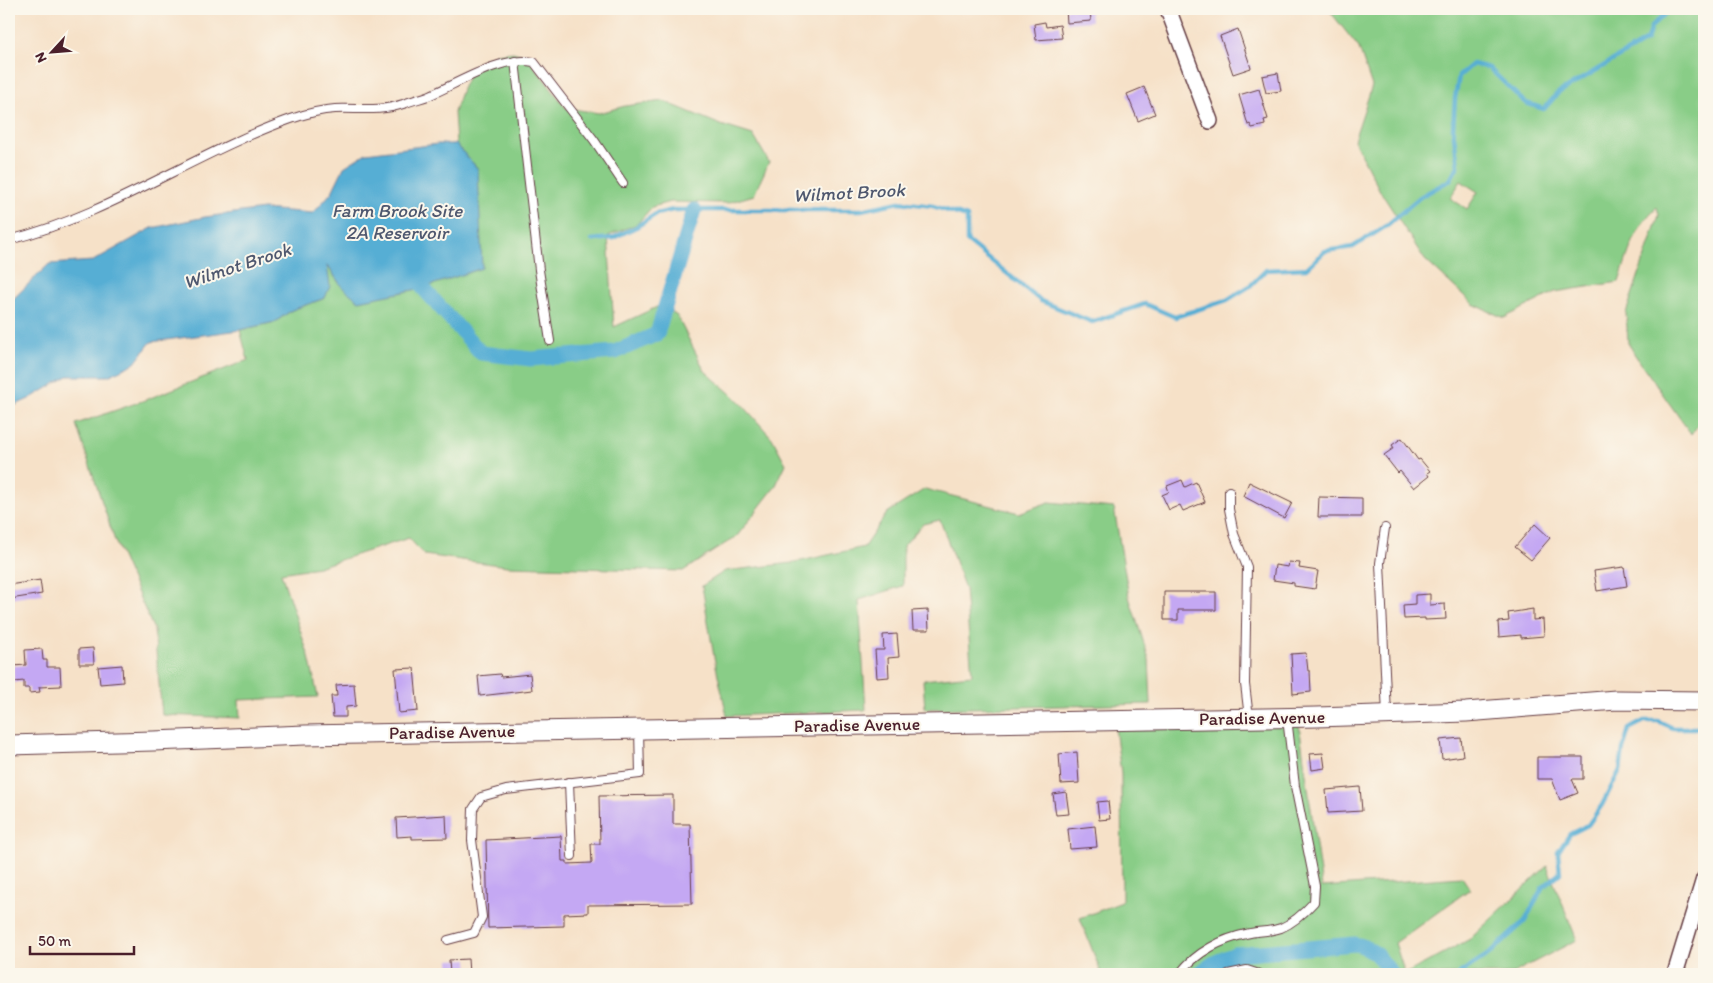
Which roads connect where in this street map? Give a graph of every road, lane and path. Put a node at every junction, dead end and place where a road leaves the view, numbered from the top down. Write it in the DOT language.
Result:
graph roads {
  1 [pos="1168,9"];
  2 [pos="515,61"];
  3 [pos="1210,121"];
  4 [pos="623,183"];
  5 [pos="9,240"];
  6 [pos="550,341"];
  7 [pos="1229,490"];
  8 [pos="1385,528"];
  9 [pos="1704,700"];
  10 [pos="1387,715"];
  11 [pos="1248,718"];
  12 [pos="1287,718"];
  13 [pos="639,729"];
  14 [pos="9,745"];
  15 [pos="570,782"];
  16 [pos="572,856"];
  17 [pos="1704,879"];
  18 [pos="1697,928"];
  19 [pos="448,940"];
  20 [pos="1182,974"];
  21 [pos="1228,974"];
  22 [pos="1259,974"];
  23 [pos="1675,974"];
  1 -- 3 [label="street"];
  2 -- 4 [label="lane"];
  2 -- 5 [label="lane"];
  2 -- 6 [label="lane"];
  7 -- 11 [label="lane"];
  8 -- 10 [label="lane"];
  9 -- 10 [label="street, Paradise Avenue"];
  10 -- 12 [label="street, Paradise Avenue"];
  11 -- 12 [label="street, Paradise Avenue"];
  11 -- 13 [label="street, Paradise Avenue"];
  12 -- 20 [label="lane"];
  13 -- 14 [label="street, Paradise Avenue"];
  13 -- 15 [label="lane"];
  15 -- 16 [label="lane"];
  15 -- 19 [label="lane"];
  17 -- 18 [label="street"];
  18 -- 23 [label="street"];
  21 -- 22 [label="lane"];
}
